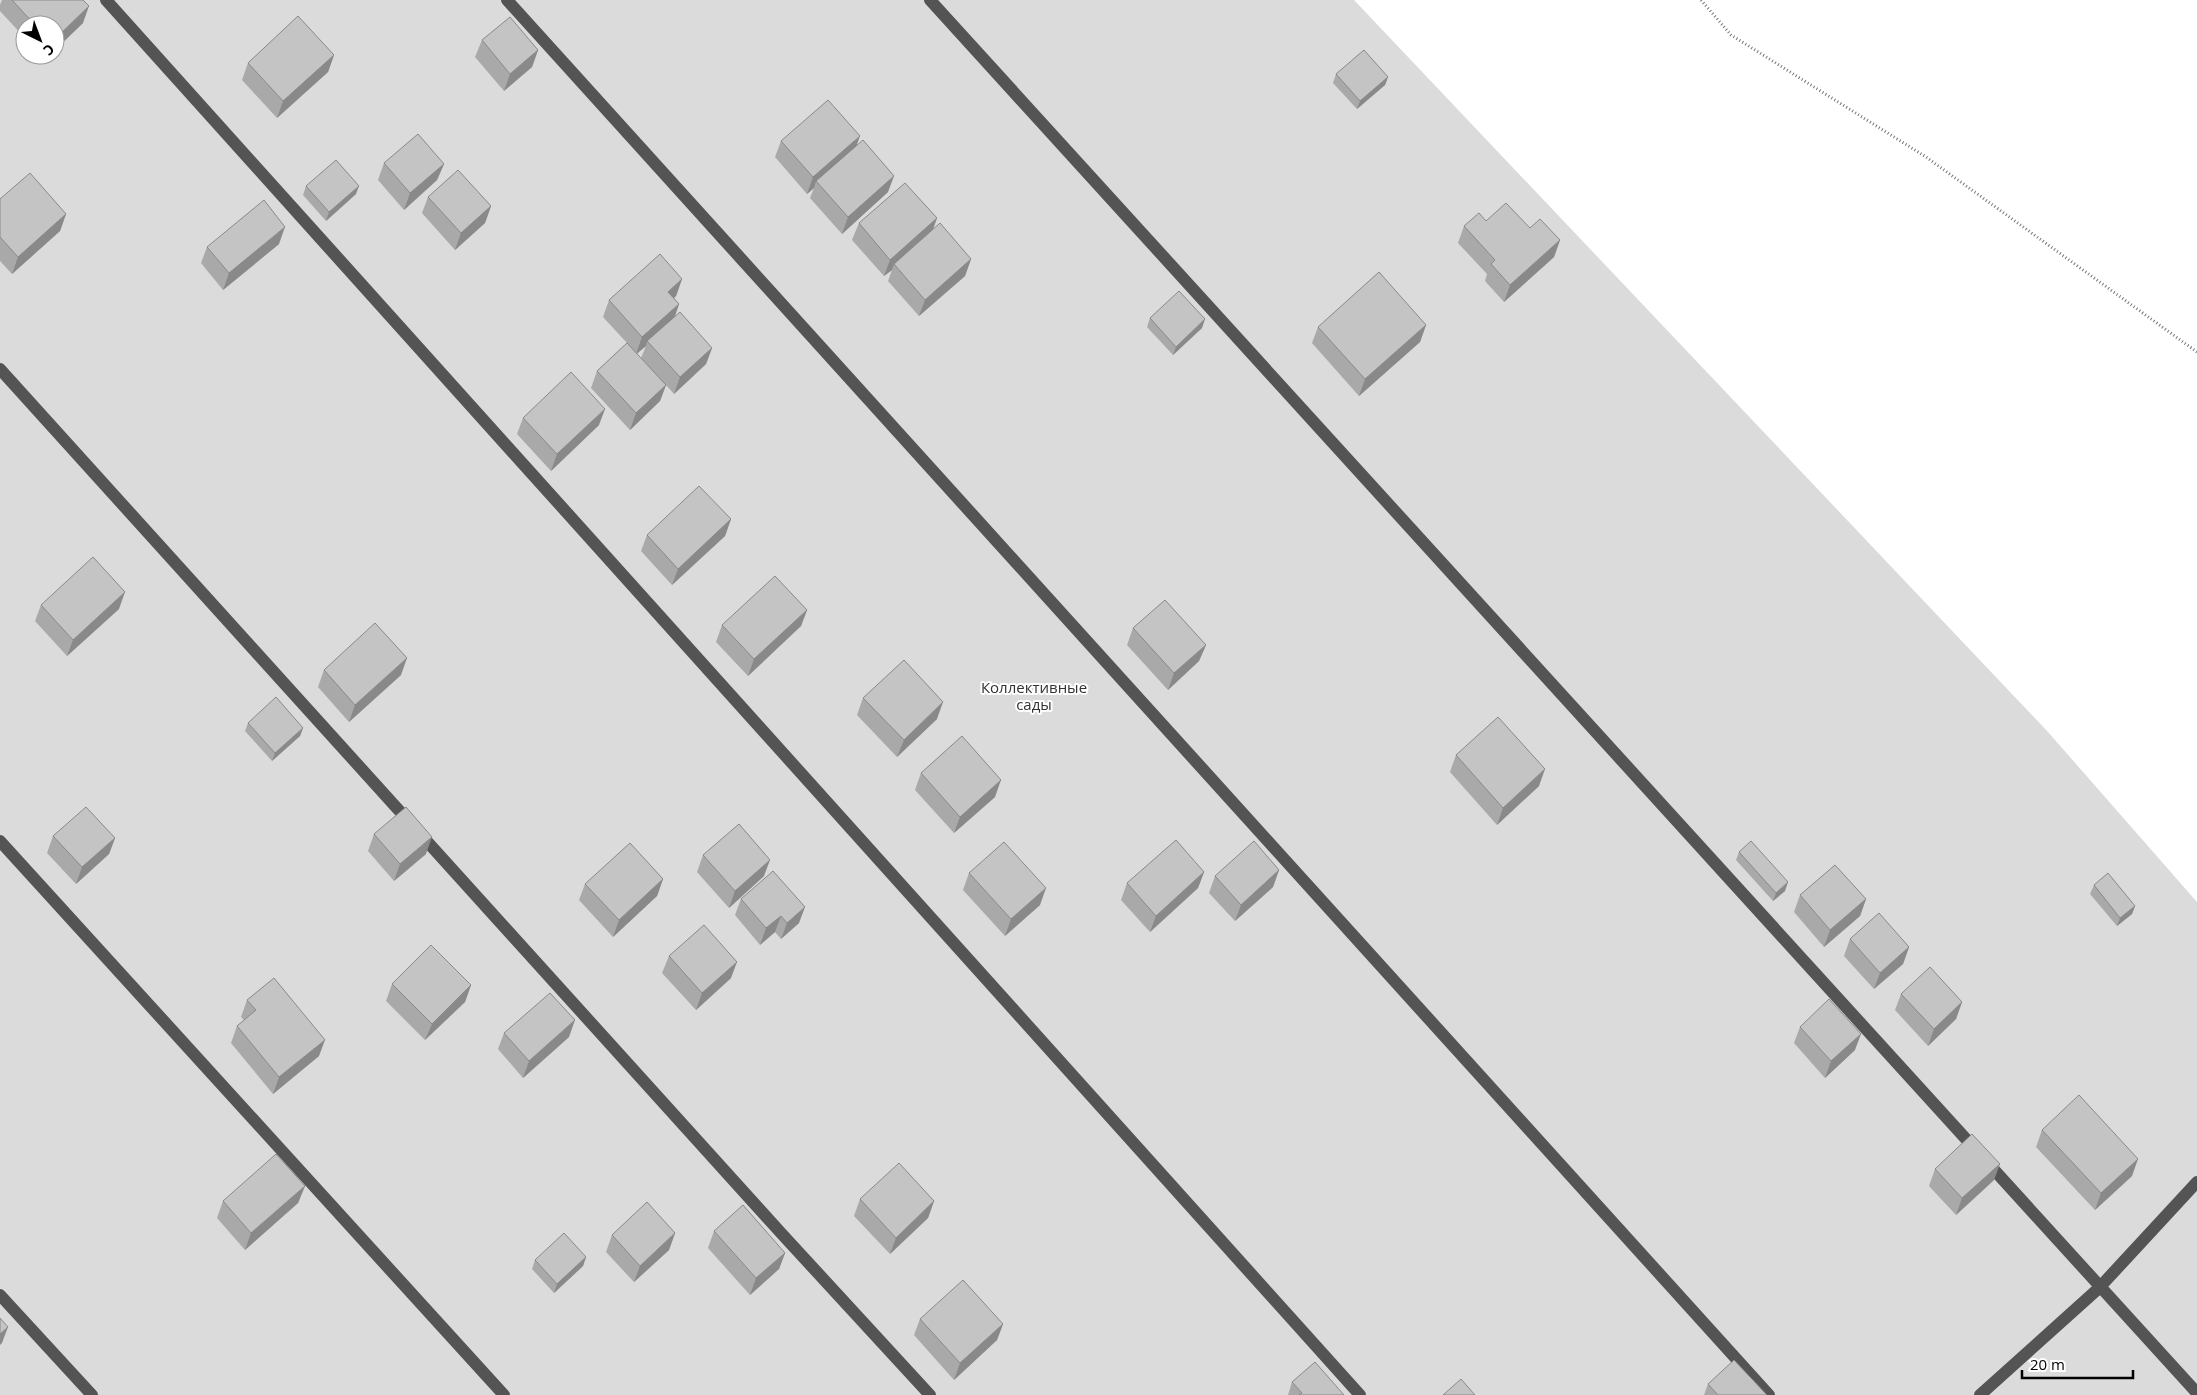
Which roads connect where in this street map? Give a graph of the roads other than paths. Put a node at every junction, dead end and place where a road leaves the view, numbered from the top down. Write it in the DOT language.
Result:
graph roads {
  1 [pos="106,0"];
  2 [pos="507,0"];
  3 [pos="930,0"];
  4 [pos="0,368"];
  5 [pos="0,841"];
  6 [pos="2197,1182"];
  7 [pos="2099,1288"];
  8 [pos="0,1295"];
  9 [pos="2197,1393"];
  10 [pos="92,1395"];
  11 [pos="504,1395"];
  12 [pos="930,1395"];
  13 [pos="1360,1395"];
  14 [pos="1769,1395"];
  15 [pos="1980,1395"];
  1 -- 13 [label="street"];
  2 -- 14 [label="street"];
  3 -- 7 [label="street"];
  4 -- 12 [label="street"];
  5 -- 11 [label="street"];
  6 -- 7 [label="street"];
  7 -- 9 [label="street"];
  7 -- 15 [label="street"];
  8 -- 10 [label="street"];
}
